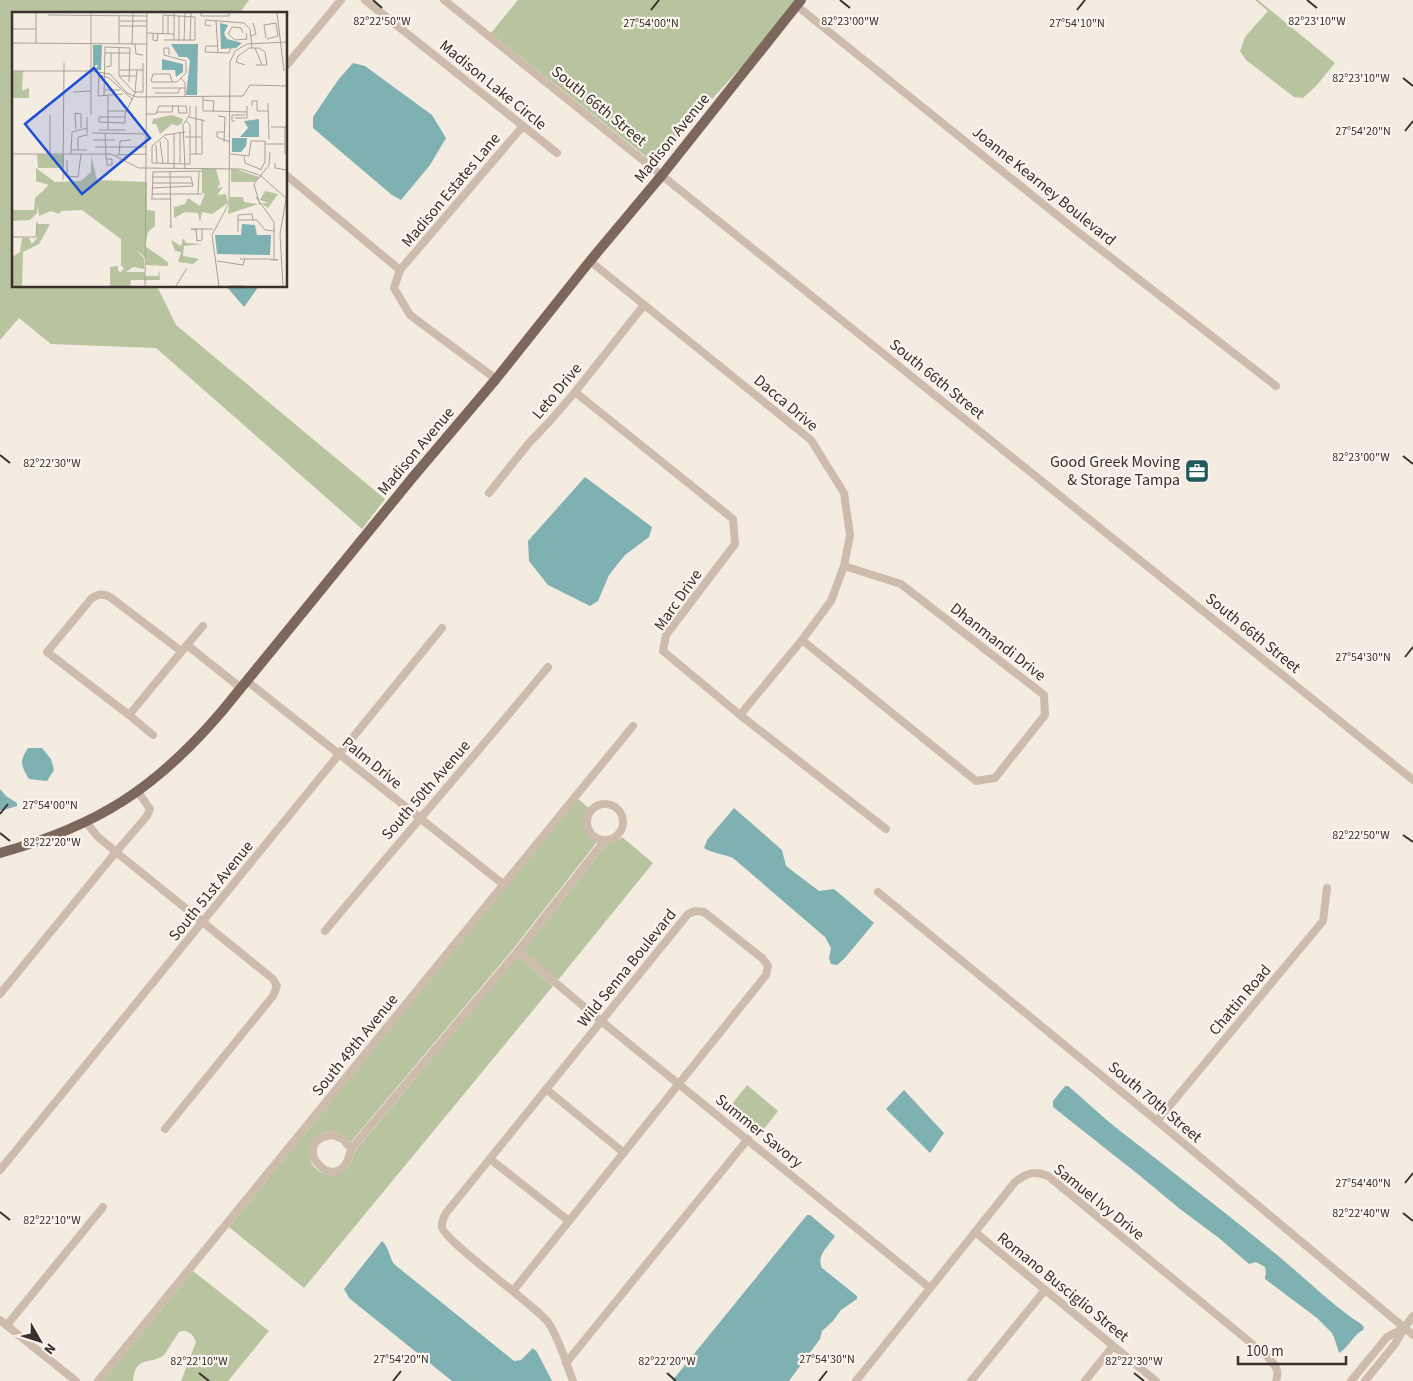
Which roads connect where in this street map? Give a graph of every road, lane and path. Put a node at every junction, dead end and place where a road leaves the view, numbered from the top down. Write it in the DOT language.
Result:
graph roads {
  1 [pos="341,0"];
  2 [pos="364,0"];
  3 [pos="444,0"];
  4 [pos="799,3"];
  5 [pos="288,64"];
  6 [pos="523,126"];
  7 [pos="557,153"];
  8 [pos="662,175"];
  9 [pos="288,177"];
  10 [pos="590,261"];
  11 [pos="400,270"];
  12 [pos="644,304"];
  13 [pos="496,379"];
  14 [pos="1276,386"];
  15 [pos="575,392"];
  16 [pos="488,493"];
  17 [pos="844,566"];
  18 [pos="203,626"];
  19 [pos="442,628"];
  20 [pos="802,640"];
  21 [pos="187,645"];
  22 [pos="181,651"];
  23 [pos="548,668"];
  24 [pos="244,685"];
  25 [pos="129,715"];
  26 [pos="740,715"];
  27 [pos="633,726"];
  28 [pos="153,735"];
  29 [pos="340,755"];
  30 [pos="1413,780"];
  31 [pos="138,792"];
  32 [pos="419,818"];
  33 [pos="86,822"];
  34 [pos="886,829"];
  35 [pos="605,840"];
  36 [pos="116,852"];
  37 [pos="0,853"];
  38 [pos="503,884"];
  39 [pos="1327,888"];
  40 [pos="878,892"];
  41 [pos="204,922"];
  42 [pos="325,931"];
  43 [pos="518,951"];
  44 [pos="0,994"];
  45 [pos="601,1021"];
  46 [pos="680,1084"];
  47 [pos="546,1089"];
  48 [pos="1157,1121"];
  49 [pos="165,1129"];
  50 [pos="748,1139"];
  51 [pos="351,1149"];
  52 [pos="624,1153"];
  53 [pos="490,1159"];
  54 [pos="0,1170"];
  55 [pos="103,1207"];
  56 [pos="569,1221"];
  57 [pos="975,1232"];
  58 [pos="930,1288"];
  59 [pos="513,1290"];
  60 [pos="1045,1290"];
  61 [pos="1413,1316"];
  62 [pos="0,1320"];
  63 [pos="7,1325"];
  64 [pos="1404,1328"];
  65 [pos="1413,1335"];
  66 [pos="1113,1346"];
  67 [pos="566,1363"];
  68 [pos="76,1381"];
  69 [pos="98,1381"];
  70 [pos="573,1381"];
  71 [pos="856,1381"];
  72 [pos="971,1381"];
  73 [pos="1085,1381"];
  74 [pos="1156,1381"];
  75 [pos="1276,1381"];
  76 [pos="1351,1381"];
  77 [pos="1365,1381"];
  1 -- 5 [label="street"];
  2 -- 6 [label="street, Madison Lake Circle"];
  3 -- 8 [label="street, South 66th Street"];
  4 -- 8 [label="main road, Madison Avenue"];
  4 -- 14 [label="street, Joanne Kearney Boulevard"];
  6 -- 7 [label="street, Madison Lake Circle"];
  6 -- 11 [label="street, Madison Estates Lane"];
  8 -- 10 [label="main road, Madison Avenue"];
  8 -- 30 [label="street, South 66th Street"];
  9 -- 11 [label="street"];
  10 -- 12 [label="street, Dacca Drive"];
  10 -- 13 [label="main road, Madison Avenue"];
  11 -- 13 [label="street"];
  12 -- 15 [label="street, Leto Drive"];
  12 -- 17 [label="street, Dacca Drive"];
  13 -- 24 [label="main road, Madison Avenue"];
  15 -- 16 [label="street, Leto Drive"];
  15 -- 26 [label="street, Marc Drive"];
  17 -- 20 [label="street, Dacca Drive"];
  17 -- 20 [label="street, Dhanmandi Drive"];
  18 -- 21 [label="street"];
  19 -- 29 [label="street, South 51st Avenue"];
  20 -- 26 [label="street, Dacca Drive"];
  21 -- 22 [label="street"];
  21 -- 24 [label="street, Palm Drive"];
  22 -- 25 [label="street"];
  22 -- 25 [label="street"];
  23 -- 32 [label="street, South 50th Avenue"];
  24 -- 29 [label="street, Palm Drive"];
  24 -- 31 [label="main road, Madison Avenue"];
  25 -- 28 [label="street"];
  26 -- 34 [label="street, Marc Drive"];
  27 -- 38 [label="street, South 49th Avenue"];
  29 -- 32 [label="street, Palm Drive"];
  29 -- 41 [label="street, South 51st Avenue"];
  31 -- 33 [label="main road, Madison Avenue"];
  31 -- 36 [label="street"];
  32 -- 38 [label="street, Palm Drive"];
  32 -- 42 [label="street, South 50th Avenue"];
  33 -- 36 [label="street"];
  33 -- 37 [label="main road, Madison Avenue"];
  35 -- 35 [label="street"];
  35 -- 43 [label="street"];
  36 -- 41 [label="street"];
  36 -- 44 [label="street"];
  38 -- 69 [label="street, South 49th Avenue"];
  39 -- 48 [label="street, Chattin Road"];
  40 -- 48 [label="street, South 70th Street"];
  41 -- 49 [label="street"];
  41 -- 54 [label="street, South 51st Avenue"];
  43 -- 45 [label="street, Summer Savory"];
  43 -- 51 [label="street"];
  45 -- 46 [label="street, Summer Savory"];
  45 -- 46 [label="street, Wild Senna Boulevard"];
  45 -- 47 [label="street, Wild Senna Boulevard"];
  46 -- 50 [label="street, Summer Savory"];
  46 -- 52 [label="street, Wild Senna Boulevard"];
  47 -- 52 [label="street"];
  47 -- 53 [label="street, Wild Senna Boulevard"];
  48 -- 64 [label="street, South 70th Street"];
  50 -- 58 [label="street, Summer Savory"];
  50 -- 67 [label="street"];
  51 -- 51 [label="street"];
  52 -- 56 [label="street, Wild Senna Boulevard"];
  53 -- 56 [label="street"];
  53 -- 59 [label="street, Wild Senna Boulevard"];
  55 -- 63 [label="street"];
  56 -- 59 [label="street, Wild Senna Boulevard"];
  57 -- 58 [label="street, Samuel Ivy Drive"];
  57 -- 60 [label="street, Romano Busciglio Street"];
  57 -- 75 [label="street, Samuel Ivy Drive"];
  58 -- 71 [label="street, Samuel Ivy Drive"];
  59 -- 67 [label="street, Wild Senna Boulevard"];
  60 -- 66 [label="street, Romano Busciglio Street"];
  60 -- 72 [label="street"];
  61 -- 64 [label="street"];
  62 -- 63 [label="street"];
  63 -- 68 [label="street"];
  64 -- 65 [label="street, South 70th Street"];
  64 -- 76 [label="street"];
  64 -- 77 [label="street"];
  66 -- 73 [label="street"];
  66 -- 74 [label="street, Romano Busciglio Street"];
  67 -- 70 [label="street, Wild Senna Boulevard"];
}
